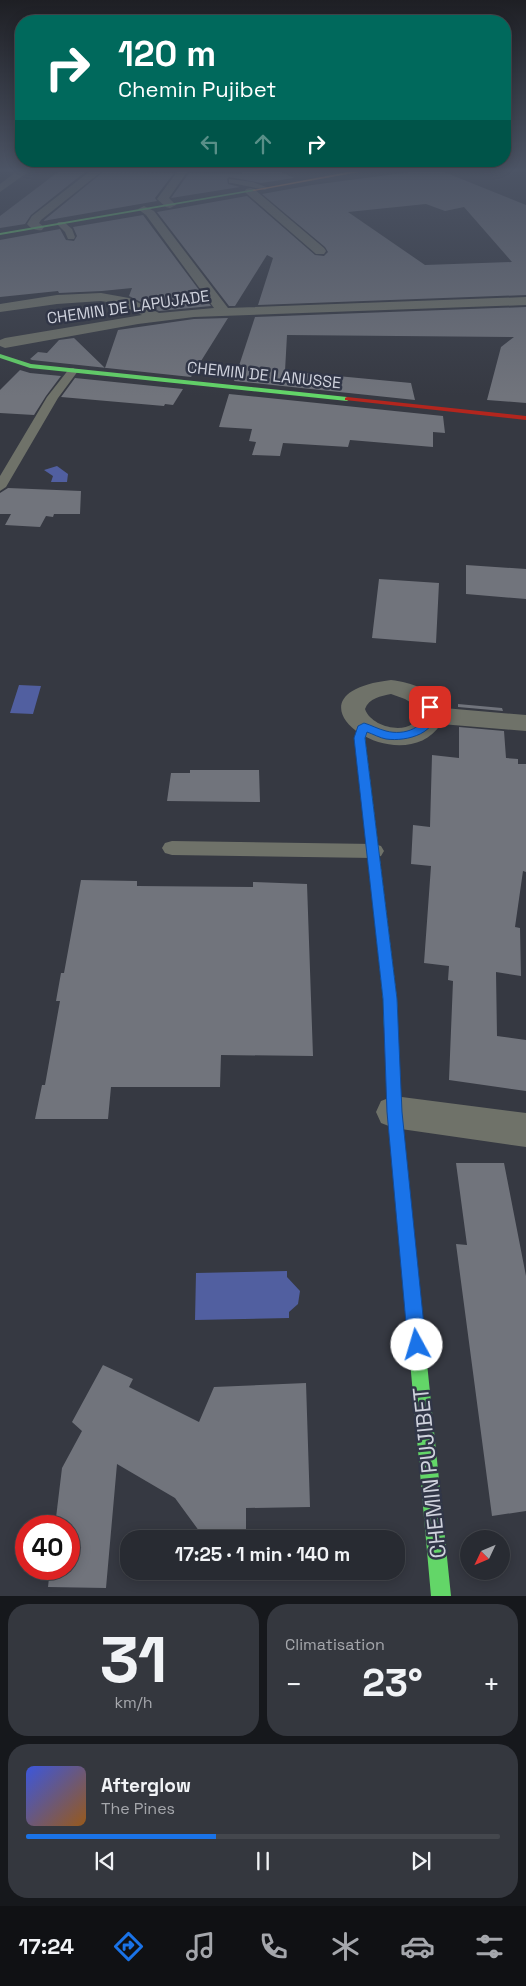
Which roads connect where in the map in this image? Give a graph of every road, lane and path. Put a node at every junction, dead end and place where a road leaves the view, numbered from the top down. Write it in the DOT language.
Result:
graph roads {
  1 [pos="175,246"];
  2 [pos="315,246"];
  3 [pos="320,251"];
  4 [pos="526,301"];
  5 [pos="0,308"];
  6 [pos="223,311"];
  7 [pos="156,317"];
  8 [pos="1,347"];
  9 [pos="74,371"];
  10 [pos="526,418"];
  11 [pos="0,487"];
  12 [pos="431,715"];
  13 [pos="526,723"];
  14 [pos="364,726"];
  15 [pos="172,848"];
  16 [pos="374,851"];
  17 [pos="394,1112"];
  18 [pos="526,1130"];
  19 [pos="441,1596"];
  1 -- 6 [label="street"];
  2 -- 3 [label="street"];
  4 -- 6 [label="street, CHEMIN DE LAPUJADE"];
  5 -- 7 [label="street"];
  6 -- 7 [label="street, CHEMIN DE LAPUJADE"];
  7 -- 8 [label="street, CHEMIN DE LAPUJADE"];
  8 -- 9 [label="street, CHEMIN DE LANUSSE"];
  9 -- 10 [label="street, CHEMIN DE LANUSSE"];
  9 -- 11 [label="lane"];
  12 -- 13 [label="street"];
  12 -- 14 [label="street"];
  12 -- 14 [label="street"];
  14 -- 16 [label="street, CHEMIN PUJIBET"];
  15 -- 16 [label="lane"];
  16 -- 17 [label="street, CHEMIN PUJIBET"];
  17 -- 18 [label="street"];
  17 -- 19 [label="street, CHEMIN PUJIBET"];
}
